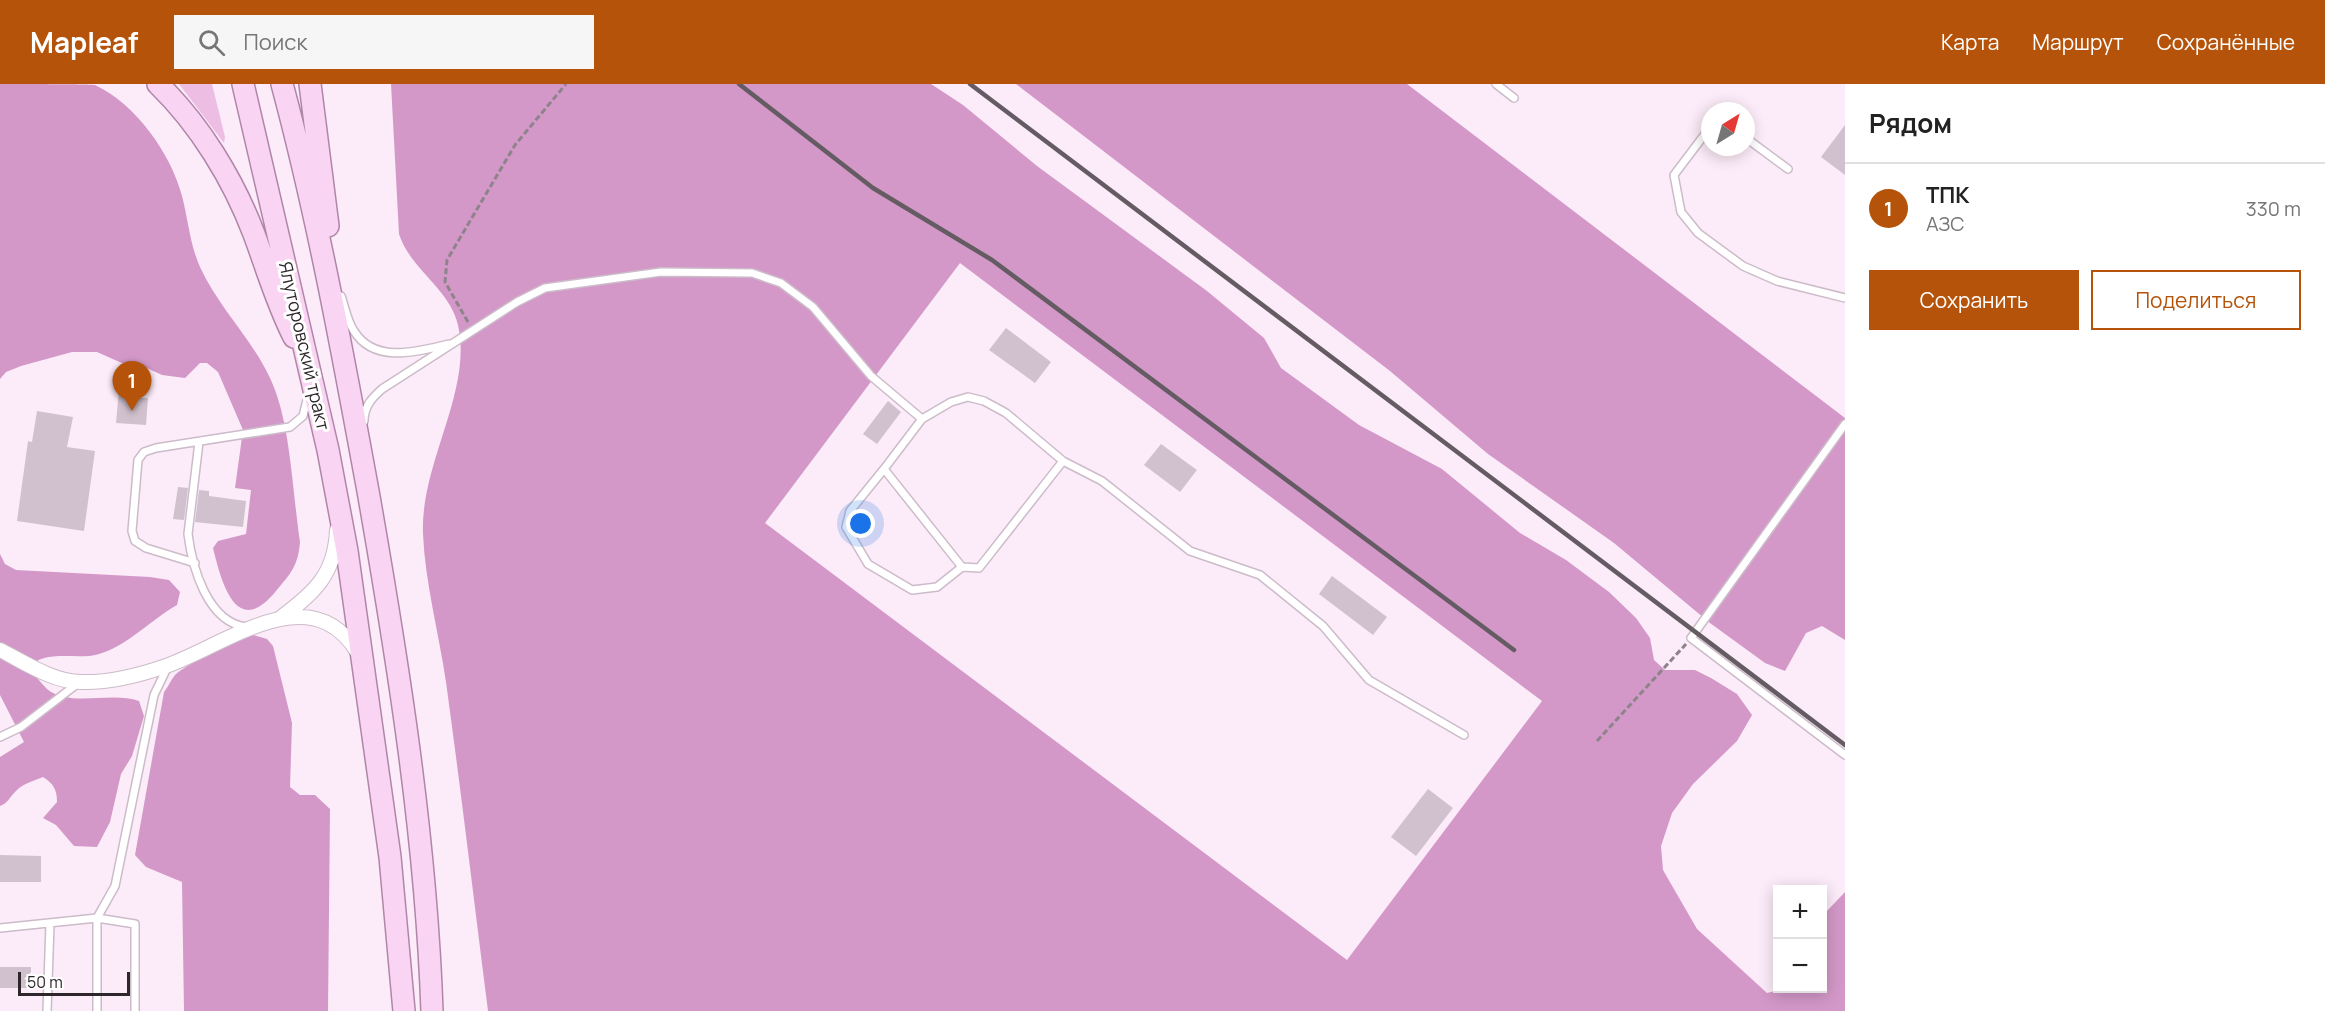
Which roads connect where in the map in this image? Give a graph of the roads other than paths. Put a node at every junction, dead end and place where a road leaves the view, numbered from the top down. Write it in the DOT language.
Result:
graph roads {
  1 [pos="158,84"];
  2 [pos="243,84"];
  3 [pos="282,84"];
  4 [pos="310,84"];
  5 [pos="1496,84"];
  6 [pos="1514,98"];
  7 [pos="1701,139"];
  8 [pos="1755,145"];
  9 [pos="1788,169"];
  10 [pos="307,189"];
  11 [pos="334,276"];
  12 [pos="1845,298"];
  13 [pos="458,341"];
  14 [pos="343,360"];
  15 [pos="310,371"];
  16 [pos="922,419"];
  17 [pos="1845,424"];
  18 [pos="200,442"];
  19 [pos="1063,461"];
  20 [pos="884,469"];
  21 [pos="338,504"];
  22 [pos="195,563"];
  23 [pos="962,567"];
  24 [pos="388,603"];
  25 [pos="279,619"];
  26 [pos="252,627"];
  27 [pos="0,650"];
  28 [pos="365,664"];
  29 [pos="168,665"];
  30 [pos="79,682"];
  31 [pos="1464,735"];
  32 [pos="0,737"];
  33 [pos="1845,755"];
  34 [pos="97,918"];
  35 [pos="50,924"];
  36 [pos="0,928"];
  37 [pos="430,963"];
  38 [pos="400,964"];
  39 [pos="47,1011"];
  40 [pos="97,1011"];
  41 [pos="135,1011"];
  42 [pos="399,1011"];
  43 [pos="404,1011"];
  44 [pos="432,1011"];
  45 [pos="437,1011"];
  1 -- 15 [label="main road"];
  2 -- 15 [label="main road, Ялуторовский тракт"];
  3 -- 10 [label="main road, Ялуторовский тракт"];
  4 -- 11 [label="main road"];
  5 -- 6 [label="lane"];
  7 -- 12 [label="lane"];
  8 -- 9 [label="lane"];
  10 -- 11 [label="main road"];
  10 -- 14 [label="main road, Ялуторовский тракт"];
  11 -- 13 [label="lane"];
  11 -- 14 [label="main road"];
  13 -- 16 [label="lane"];
  13 -- 24 [label="lane"];
  14 -- 24 [label="main road, Ялуторовский тракт"];
  15 -- 18 [label="lane"];
  15 -- 21 [label="main road, Ялуторовский тракт"];
  16 -- 19 [label="lane"];
  16 -- 20 [label="lane"];
  17 -- 33 [label="lane"];
  18 -- 22 [label="lane"];
  18 -- 22 [label="lane"];
  19 -- 23 [label="lane"];
  19 -- 31 [label="lane"];
  20 -- 23 [label="lane"];
  20 -- 23 [label="lane"];
  21 -- 25 [label="street"];
  21 -- 28 [label="main road, Ялуторовский тракт"];
  22 -- 26 [label="lane"];
  24 -- 37 [label="main road, Ялуторовский тракт"];
  25 -- 26 [label="street"];
  25 -- 28 [label="street"];
  26 -- 29 [label="street"];
  27 -- 30 [label="street"];
  28 -- 38 [label="main road, Ялуторовский тракт"];
  29 -- 30 [label="street"];
  29 -- 34 [label="lane"];
  30 -- 32 [label="lane"];
  34 -- 35 [label="lane"];
  34 -- 40 [label="lane"];
  34 -- 41 [label="lane"];
  35 -- 36 [label="lane"];
  35 -- 39 [label="lane"];
  37 -- 44 [label="main road, Ялуторовский тракт"];
  37 -- 45 [label="street"];
  38 -- 42 [label="street"];
  38 -- 43 [label="main road, Ялуторовский тракт"];
}
